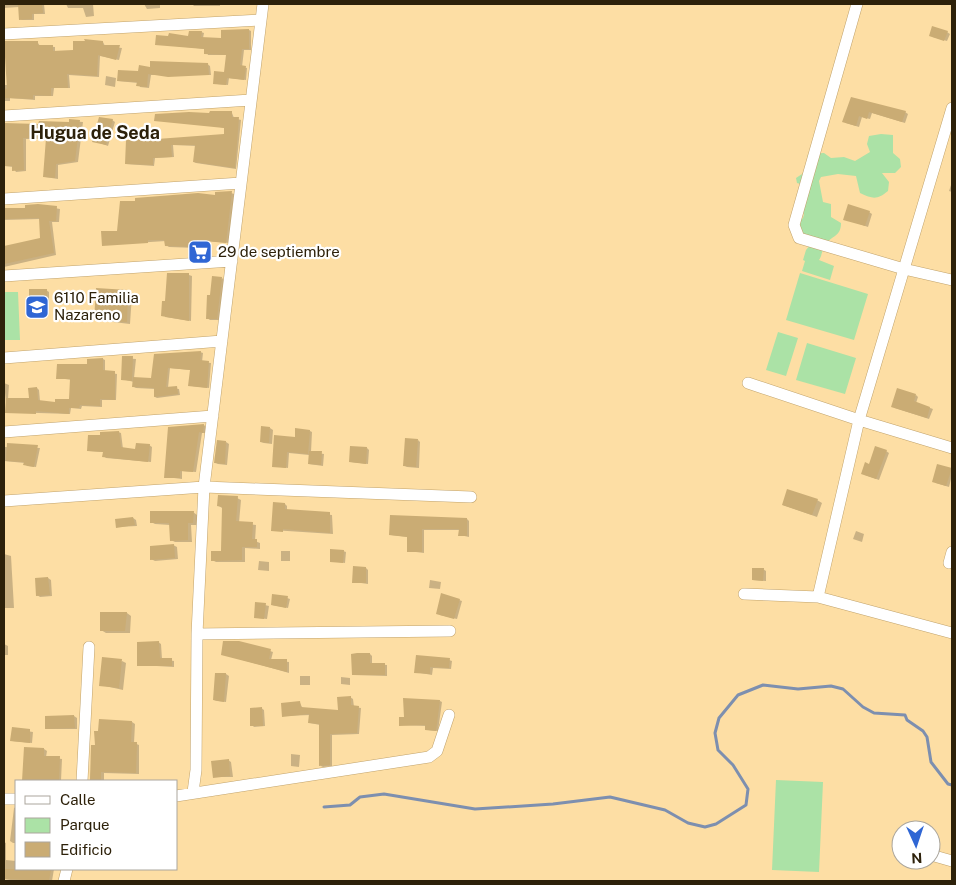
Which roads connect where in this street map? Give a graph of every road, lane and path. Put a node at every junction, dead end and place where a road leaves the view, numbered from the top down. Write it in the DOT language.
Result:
graph roads {
  1 [pos="263,4"];
  2 [pos="856,4"];
  3 [pos="261,20"];
  4 [pos="4,34"];
  5 [pos="251,100"];
  6 [pos="952,108"];
  7 [pos="4,116"];
  8 [pos="241,183"];
  9 [pos="4,199"];
  10 [pos="232,261"];
  11 [pos="904,269"];
  12 [pos="4,276"];
  13 [pos="952,280"];
  14 [pos="222,341"];
  15 [pos="4,358"];
  16 [pos="748,383"];
  17 [pos="213,416"];
  18 [pos="859,420"];
  19 [pos="4,432"];
  20 [pos="952,448"];
  21 [pos="204,487"];
  22 [pos="471,497"];
  23 [pos="4,501"];
  24 [pos="744,594"];
  25 [pos="818,597"];
  26 [pos="450,631"];
  27 [pos="952,633"];
  28 [pos="197,634"];
  29 [pos="89,647"];
  30 [pos="449,715"];
  31 [pos="82,780"];
  32 [pos="193,792"];
  33 [pos="178,796"];
  1 -- 3 [label="street"];
  2 -- 11 [label="street"];
  3 -- 4 [label="street"];
  3 -- 5 [label="street"];
  5 -- 7 [label="street"];
  5 -- 8 [label="street"];
  6 -- 11 [label="street"];
  8 -- 9 [label="street"];
  8 -- 10 [label="street"];
  10 -- 12 [label="street"];
  10 -- 14 [label="street"];
  11 -- 13 [label="street"];
  11 -- 18 [label="street"];
  14 -- 15 [label="street"];
  14 -- 17 [label="street"];
  16 -- 18 [label="street"];
  17 -- 19 [label="street"];
  17 -- 21 [label="street"];
  18 -- 20 [label="street"];
  18 -- 25 [label="street"];
  21 -- 22 [label="street"];
  21 -- 23 [label="street"];
  21 -- 28 [label="street"];
  24 -- 25 [label="street"];
  25 -- 27 [label="street"];
  26 -- 28 [label="street"];
  28 -- 32 [label="street"];
  29 -- 31 [label="street"];
  30 -- 32 [label="street"];
  32 -- 33 [label="street"];
}
